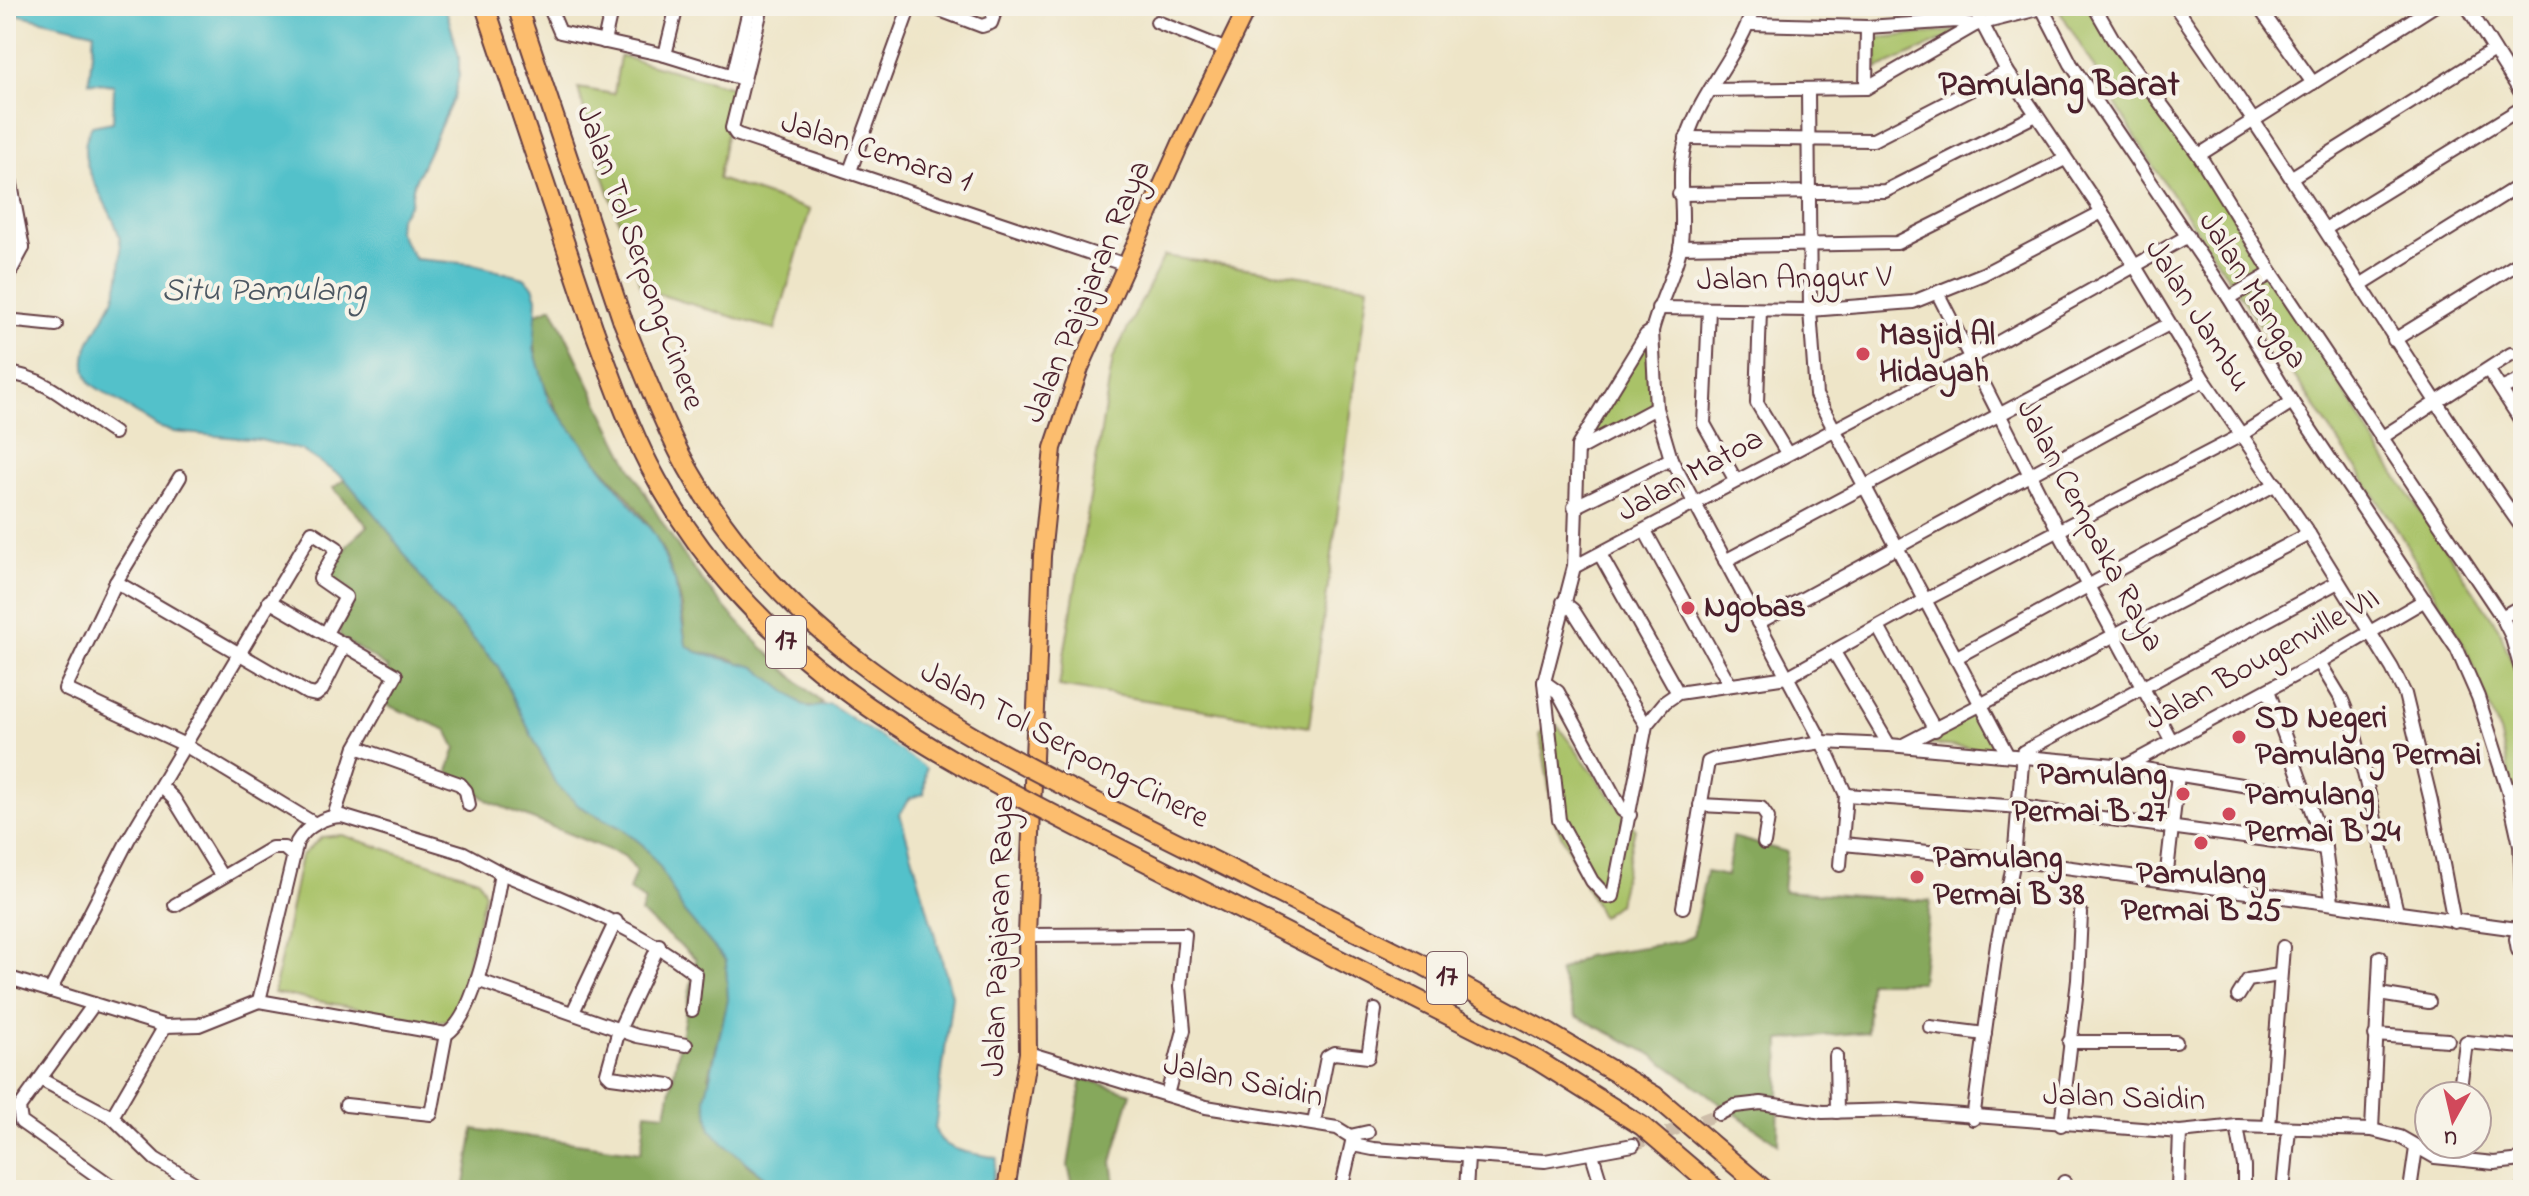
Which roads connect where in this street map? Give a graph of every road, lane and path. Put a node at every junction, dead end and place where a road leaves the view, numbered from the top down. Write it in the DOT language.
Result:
graph roads {
  1 [pos="475,6"];
  2 [pos="485,6"];
  3 [pos="517,6"];
  4 [pos="526,6"];
  5 [pos="549,6"];
  6 [pos="612,6"];
  7 [pos="677,6"];
  8 [pos="750,6"];
  9 [pos="762,6"];
  10 [pos="910,6"];
  11 [pos="929,6"];
  12 [pos="997,6"];
  13 [pos="1248,6"];
  14 [pos="1754,6"];
  15 [pos="1973,6"];
  16 [pos="2094,6"];
  17 [pos="2175,6"];
  18 [pos="2258,6"];
  19 [pos="2434,6"];
  20 [pos="2467,6"];
  21 [pos="2042,7"];
  22 [pos="1157,22"];
  23 [pos="1749,24"];
  24 [pos="1978,24"];
  25 [pos="1867,27"];
  26 [pos="604,42"];
  27 [pos="1227,50"];
  28 [pos="2494,50"];
  29 [pos="665,55"];
  30 [pos="2007,71"];
  31 [pos="738,77"];
  32 [pos="542,79"];
  33 [pos="2313,83"];
  34 [pos="1866,88"];
  35 [pos="1710,90"];
  36 [pos="1808,90"];
  37 [pos="515,96"];
  38 [pos="2523,96"];
  39 [pos="2523,103"];
  40 [pos="2036,115"];
  41 [pos="2257,121"];
  42 [pos="1686,138"];
  43 [pos="1810,141"];
  44 [pos="2199,155"];
  45 [pos="6,158"];
  46 [pos="2065,159"];
  47 [pos="850,171"];
  48 [pos="2292,177"];
  49 [pos="2520,185"];
  50 [pos="1809,192"];
  51 [pos="1679,194"];
  52 [pos="10,196"];
  53 [pos="2102,212"];
  54 [pos="2325,229"];
  55 [pos="2188,236"];
  56 [pos="1810,245"];
  57 [pos="6,246"];
  58 [pos="1680,247"];
  59 [pos="23,248"];
  60 [pos="2522,261"];
  61 [pos="1126,265"];
  62 [pos="2137,267"];
  63 [pos="2272,273"];
  64 [pos="2360,285"];
  65 [pos="1938,294"];
  66 [pos="2229,298"];
  67 [pos="1658,308"];
  68 [pos="1709,309"];
  69 [pos="1760,310"];
  70 [pos="1810,310"];
  71 [pos="6,317"];
  72 [pos="2169,324"];
  73 [pos="56,325"];
  74 [pos="1652,331"];
  75 [pos="2394,340"];
  76 [pos="2511,354"];
  77 [pos="1972,357"];
  78 [pos="2489,371"];
  79 [pos="6,373"];
  80 [pos="2523,373"];
  81 [pos="2204,380"];
  82 [pos="2501,389"];
  83 [pos="2292,402"];
  84 [pos="2435,404"];
  85 [pos="1656,408"];
  86 [pos="2001,416"];
  87 [pos="2523,424"];
  88 [pos="1834,429"];
  89 [pos="114,433"];
  90 [pos="2241,435"];
  91 [pos="2381,438"];
  92 [pos="1578,450"];
  93 [pos="1787,453"];
  94 [pos="1671,459"];
  95 [pos="2029,474"];
  96 [pos="180,477"];
  97 [pos="1736,481"];
  98 [pos="2276,484"];
  99 [pos="1865,487"];
  100 [pos="1694,503"];
  101 [pos="1574,507"];
  102 [pos="2523,529"];
  103 [pos="1645,531"];
  104 [pos="2059,532"];
  105 [pos="2309,534"];
  106 [pos="1895,546"];
  107 [pos="1601,556"];
  108 [pos="1725,561"];
  109 [pos="1574,567"];
  110 [pos="116,582"];
  111 [pos="2338,582"];
  112 [pos="2090,586"];
  113 [pos="2425,600"];
  114 [pos="269,601"];
  115 [pos="1924,601"];
  116 [pos="1563,602"];
  117 [pos="2523,605"];
  118 [pos="2502,617"];
  119 [pos="1758,623"];
  120 [pos="1878,627"];
  121 [pos="2373,632"];
  122 [pos="326,633"];
  123 [pos="2116,633"];
  124 [pos="345,644"];
  125 [pos="1834,652"];
  126 [pos="237,653"];
  127 [pos="1955,658"];
  128 [pos="2319,662"];
  129 [pos="2523,674"];
  130 [pos="1787,677"];
  131 [pos="1544,682"];
  132 [pos="1730,685"];
  133 [pos="2144,686"];
  134 [pos="2268,690"];
  135 [pos="1678,693"];
  136 [pos="1979,705"];
  137 [pos="1646,725"];
  138 [pos="1935,730"];
  139 [pos="2171,740"];
  140 [pos="1822,742"];
  141 [pos="183,744"];
  142 [pos="1895,746"];
  143 [pos="356,747"];
  144 [pos="2007,754"];
  145 [pos="2022,755"];
  146 [pos="2126,766"];
  147 [pos="2178,775"];
  148 [pos="162,787"];
  149 [pos="1846,795"];
  150 [pos="2309,796"];
  151 [pos="469,805"];
  152 [pos="1700,805"];
  153 [pos="2021,807"];
  154 [pos="1630,815"];
  155 [pos="334,816"];
  156 [pos="315,824"];
  157 [pos="2171,825"];
  158 [pos="1764,843"];
  159 [pos="1843,844"];
  160 [pos="2325,848"];
  161 [pos="292,855"];
  162 [pos="2014,860"];
  163 [pos="1840,865"];
  164 [pos="501,873"];
  165 [pos="222,877"];
  166 [pos="2166,880"];
  167 [pos="2332,901"];
  168 [pos="175,905"];
  169 [pos="1683,907"];
  170 [pos="2397,912"];
  171 [pos="2081,913"];
  172 [pos="616,921"];
  173 [pos="2454,922"];
  174 [pos="2517,929"];
  175 [pos="1027,935"];
  176 [pos="659,945"];
  177 [pos="2283,947"];
  178 [pos="2523,953"];
  179 [pos="2380,957"];
  180 [pos="2279,975"];
  181 [pos="6,977"];
  182 [pos="477,980"];
  183 [pos="50,991"];
  184 [pos="2379,994"];
  185 [pos="2238,996"];
  186 [pos="259,1001"];
  187 [pos="2429,1002"];
  188 [pos="94,1004"];
  189 [pos="692,1010"];
  190 [pos="1375,1010"];
  191 [pos="573,1012"];
  192 [pos="165,1026"];
  193 [pos="1930,1027"];
  194 [pos="619,1030"];
  195 [pos="446,1034"];
  196 [pos="1985,1034"];
  197 [pos="2375,1035"];
  198 [pos="2448,1040"];
  199 [pos="2069,1042"];
  200 [pos="2176,1042"];
  201 [pos="686,1045"];
  202 [pos="2523,1047"];
  203 [pos="1028,1053"];
  204 [pos="1836,1056"];
  205 [pos="42,1080"];
  206 [pos="2461,1080"];
  207 [pos="670,1085"];
  208 [pos="1167,1095"];
  209 [pos="6,1100"];
  210 [pos="346,1105"];
  211 [pos="19,1108"];
  212 [pos="1837,1112"];
  213 [pos="1719,1114"];
  214 [pos="112,1117"];
  215 [pos="1973,1119"];
  216 [pos="1314,1123"];
  217 [pos="2061,1125"];
  218 [pos="2237,1126"];
  219 [pos="2269,1127"];
  220 [pos="2289,1129"];
  221 [pos="2372,1130"];
  222 [pos="1368,1132"];
  223 [pos="2180,1132"];
  224 [pos="1351,1139"];
  225 [pos="1633,1145"];
  226 [pos="2413,1146"];
  227 [pos="1592,1154"];
  228 [pos="1468,1158"];
  229 [pos="2414,1160"];
  230 [pos="2466,1160"];
  231 [pos="2523,1160"];
  232 [pos="2284,1181"];
  233 [pos="2178,1187"];
  234 [pos="203,1189"];
  235 [pos="111,1190"];
  236 [pos="1006,1190"];
  237 [pos="1341,1190"];
  238 [pos="1466,1190"];
  239 [pos="1603,1190"];
  240 [pos="1717,1190"];
  241 [pos="1765,1190"];
  242 [pos="2244,1190"];
  243 [pos="2410,1190"];
  1 -- 37 [label="highway"];
  2 -- 37 [label="highway, Jalan Tol Serpong–Cinere / 17"];
  3 -- 32 [label="highway, Jalan Tol Serpong–Cinere / 17"];
  4 -- 32 [label="highway"];
  5 -- 26 [label="street"];
  6 -- 26 [label="street"];
  7 -- 29 [label="street"];
  8 -- 31 [label="street"];
  9 -- 31 [label="street, Jalan Cemara 1"];
  10 -- 47 [label="street"];
  11 -- 12 [label="street"];
  13 -- 27 [label="main road, Jalan Pajajaran Raya"];
  14 -- 23 [label="street"];
  15 -- 24 [label="street, Jalan Jambu"];
  16 -- 44 [label="street"];
  17 -- 41 [label="street"];
  18 -- 33 [label="street"];
  19 -- 33 [label="street"];
  20 -- 28 [label="street"];
  21 -- 24 [label="street"];
  21 -- 55 [label="street, Jalan Mangga"];
  22 -- 27 [label="street"];
  23 -- 25 [label="street"];
  23 -- 35 [label="street"];
  24 -- 25 [label="street"];
  24 -- 30 [label="street, Jalan Jambu"];
  24 -- 34 [label="street"];
  25 -- 34 [label="street"];
  26 -- 29 [label="street"];
  27 -- 61 [label="main road, Jalan Pajajaran Raya"];
  28 -- 38 [label="street"];
  28 -- 48 [label="street"];
  29 -- 31 [label="street"];
  30 -- 40 [label="street, Jalan Jambu"];
  30 -- 43 [label="street"];
  31 -- 47 [label="street, Jalan Cemara 1"];
  32 -- 241 [label="highway, Jalan Tol Serpong–Cinere / 17, bridge"];
  33 -- 41 [label="street"];
  34 -- 36 [label="street"];
  35 -- 36 [label="street"];
  35 -- 42 [label="street"];
  36 -- 43 [label="street"];
  37 -- 240 [label="highway, Jalan Tol Serpong–Cinere / 17, bridge"];
  39 -- 54 [label="street"];
  40 -- 46 [label="street, Jalan Jambu"];
  40 -- 50 [label="street"];
  41 -- 44 [label="street"];
  41 -- 48 [label="street"];
  42 -- 43 [label="street"];
  42 -- 51 [label="street"];
  43 -- 50 [label="street"];
  44 -- 63 [label="street"];
  45 -- 52 [label="street"];
  46 -- 53 [label="street, Jalan Jambu"];
  46 -- 56 [label="street"];
  47 -- 61 [label="street, Jalan Cemara 1"];
  48 -- 54 [label="street"];
  49 -- 64 [label="street"];
  50 -- 51 [label="street"];
  50 -- 56 [label="street"];
  51 -- 58 [label="street"];
  52 -- 59 [label="street"];
  53 -- 62 [label="street, Jalan Jambu"];
  53 -- 65 [label="street, Jalan Anggur V"];
  54 -- 64 [label="street"];
  55 -- 62 [label="street"];
  55 -- 66 [label="street, Jalan Mangga"];
  56 -- 58 [label="street"];
  56 -- 70 [label="street"];
  57 -- 59 [label="street"];
  58 -- 67 [label="street"];
  59 -- 71 [label="street"];
  60 -- 75 [label="street"];
  61 -- 175 [label="main road, Jalan Pajajaran Raya"];
  62 -- 72 [label="street, Jalan Jambu"];
  62 -- 77 [label="street"];
  63 -- 66 [label="street"];
  63 -- 91 [label="street"];
  64 -- 75 [label="street"];
  65 -- 70 [label="street, Jalan Anggur V"];
  65 -- 77 [label="street, Jalan Cempaka Raya"];
  66 -- 83 [label="street, Jalan Mangga"];
  67 -- 68 [label="street, Jalan Anggur V"];
  67 -- 74 [label="street"];
  68 -- 69 [label="street, Jalan Anggur V"];
  68 -- 97 [label="street"];
  69 -- 70 [label="street, Jalan Anggur V"];
  69 -- 93 [label="street"];
  70 -- 88 [label="street"];
  71 -- 73 [label="street"];
  72 -- 81 [label="street, Jalan Jambu"];
  72 -- 86 [label="street"];
  74 -- 85 [label="street"];
  74 -- 92 [label="street"];
  75 -- 84 [label="street"];
  76 -- 78 [label="street"];
  77 -- 86 [label="street, Jalan Cempaka Raya"];
  77 -- 88 [label="street, Jalan Matoa"];
  78 -- 82 [label="street"];
  78 -- 84 [label="street"];
  79 -- 89 [label="street"];
  80 -- 82 [label="street"];
  81 -- 90 [label="street, Jalan Jambu"];
  81 -- 95 [label="street"];
  82 -- 87 [label="street"];
  83 -- 90 [label="street"];
  83 -- 113 [label="street, Jalan Mangga"];
  84 -- 91 [label="street"];
  84 -- 102 [label="street"];
  85 -- 92 [label="street"];
  85 -- 94 [label="street"];
  86 -- 95 [label="street, Jalan Cempaka Raya"];
  86 -- 99 [label="street"];
  88 -- 93 [label="street, Jalan Matoa"];
  88 -- 99 [label="street"];
  90 -- 98 [label="street, Jalan Jambu"];
  90 -- 104 [label="street"];
  91 -- 118 [label="street"];
  92 -- 101 [label="street"];
  93 -- 97 [label="street, Jalan Matoa"];
  94 -- 100 [label="street"];
  94 -- 101 [label="street"];
  95 -- 104 [label="street, Jalan Cempaka Raya"];
  95 -- 106 [label="street"];
  96 -- 110 [label="street"];
  97 -- 100 [label="street, Jalan Matoa"];
  98 -- 105 [label="street, Jalan Jambu"];
  98 -- 112 [label="street"];
  99 -- 106 [label="street"];
  99 -- 108 [label="street"];
  100 -- 103 [label="street, Jalan Matoa"];
  100 -- 108 [label="street"];
  101 -- 109 [label="street"];
  103 -- 107 [label="street, Jalan Matoa"];
  103 -- 132 [label="street"];
  104 -- 112 [label="street, Jalan Cempaka Raya"];
  104 -- 115 [label="street"];
  105 -- 111 [label="street, Jalan Jambu"];
  105 -- 123 [label="street"];
  106 -- 115 [label="street"];
  106 -- 119 [label="street"];
  107 -- 109 [label="street, Jalan Matoa"];
  107 -- 135 [label="street"];
  108 -- 119 [label="street"];
  109 -- 116 [label="street"];
  110 -- 126 [label="street"];
  110 -- 141 [label="street"];
  111 -- 121 [label="street, Jalan Jambu"];
  111 -- 133 [label="street"];
  112 -- 123 [label="street, Jalan Cempaka Raya"];
  112 -- 127 [label="street"];
  113 -- 121 [label="street, Jalan Bougenville VII"];
  113 -- 174 [label="street, Jalan Mangga"];
  114 -- 122 [label="street"];
  114 -- 122 [label="street"];
  114 -- 126 [label="street"];
  115 -- 120 [label="street"];
  115 -- 127 [label="street"];
  116 -- 131 [label="street"];
  116 -- 137 [label="street"];
  117 -- 118 [label="street"];
  118 -- 129 [label="street"];
  119 -- 130 [label="street"];
  120 -- 125 [label="street"];
  120 -- 138 [label="street"];
  121 -- 128 [label="street, Jalan Bougenville VII"];
  121 -- 173 [label="street, Jalan Jambu"];
  122 -- 124 [label="street"];
  123 -- 133 [label="street, Jalan Cempaka Raya"];
  123 -- 136 [label="street"];
  124 -- 126 [label="street"];
  124 -- 143 [label="street"];
  125 -- 130 [label="street"];
  125 -- 142 [label="street"];
  126 -- 141 [label="street"];
  127 -- 136 [label="street"];
  128 -- 134 [label="street, Jalan Bougenville VII"];
  128 -- 170 [label="street"];
  130 -- 132 [label="street"];
  130 -- 140 [label="street"];
  131 -- 154 [label="street"];
  131 -- 154 [label="street"];
  132 -- 135 [label="street"];
  133 -- 139 [label="street, Jalan Cempaka Raya"];
  133 -- 145 [label="street"];
  134 -- 139 [label="street, Jalan Bougenville VII"];
  134 -- 150 [label="street"];
  135 -- 137 [label="street"];
  136 -- 138 [label="street"];
  136 -- 144 [label="street"];
  137 -- 154 [label="street"];
  138 -- 142 [label="street"];
  139 -- 146 [label="street, Jalan Bougenville VII"];
  140 -- 142 [label="street"];
  140 -- 149 [label="street"];
  140 -- 152 [label="street"];
  141 -- 148 [label="street"];
  141 -- 156 [label="street"];
  142 -- 144 [label="street"];
  143 -- 151 [label="street"];
  143 -- 155 [label="street"];
  144 -- 145 [label="street"];
  145 -- 146 [label="street"];
  145 -- 153 [label="street"];
  146 -- 147 [label="street"];
  147 -- 150 [label="street"];
  147 -- 157 [label="street"];
  148 -- 165 [label="street"];
  148 -- 183 [label="street"];
  149 -- 153 [label="street"];
  149 -- 159 [label="street"];
  150 -- 160 [label="street"];
  152 -- 158 [label="street"];
  152 -- 169 [label="street"];
  153 -- 157 [label="street"];
  153 -- 162 [label="street"];
  155 -- 156 [label="street"];
  155 -- 164 [label="street"];
  156 -- 161 [label="street"];
  157 -- 160 [label="street"];
  157 -- 166 [label="street"];
  159 -- 162 [label="street"];
  159 -- 163 [label="street"];
  160 -- 167 [label="street"];
  161 -- 165 [label="street"];
  161 -- 186 [label="street"];
  162 -- 166 [label="street"];
  162 -- 196 [label="street"];
  164 -- 172 [label="street"];
  164 -- 182 [label="street"];
  165 -- 168 [label="street"];
  166 -- 167 [label="street"];
  167 -- 170 [label="street"];
  170 -- 173 [label="street"];
  171 -- 199 [label="street"];
  172 -- 176 [label="street"];
  172 -- 191 [label="street"];
  173 -- 174 [label="street"];
  174 -- 178 [label="street"];
  175 -- 203 [label="main road, Jalan Pajajaran Raya"];
  175 -- 208 [label="street"];
  176 -- 189 [label="street"];
  176 -- 194 [label="street"];
  177 -- 180 [label="street"];
  179 -- 184 [label="street"];
  180 -- 185 [label="street"];
  180 -- 219 [label="street"];
  181 -- 183 [label="street"];
  182 -- 191 [label="street"];
  182 -- 195 [label="street"];
  183 -- 188 [label="street"];
  184 -- 187 [label="street"];
  184 -- 197 [label="street"];
  186 -- 192 [label="street"];
  186 -- 195 [label="street"];
  188 -- 192 [label="street"];
  188 -- 205 [label="street"];
  190 -- 216 [label="street"];
  191 -- 194 [label="street"];
  192 -- 214 [label="street"];
  193 -- 196 [label="street"];
  194 -- 201 [label="street"];
  194 -- 207 [label="street"];
  195 -- 210 [label="street"];
  196 -- 215 [label="street"];
  197 -- 198 [label="street"];
  197 -- 221 [label="street"];
  199 -- 200 [label="street"];
  199 -- 217 [label="street"];
  202 -- 206 [label="street"];
  203 -- 208 [label="street, Jalan Saidin"];
  203 -- 236 [label="main road, Jalan Pajajaran Raya"];
  204 -- 212 [label="street"];
  205 -- 211 [label="street"];
  205 -- 214 [label="street"];
  208 -- 216 [label="street, Jalan Saidin"];
  209 -- 211 [label="street"];
  211 -- 235 [label="street"];
  212 -- 213 [label="street, Jalan Saidin"];
  212 -- 215 [label="street, Jalan Saidin"];
  214 -- 234 [label="street"];
  215 -- 217 [label="street, Jalan Saidin"];
  216 -- 224 [label="street, Jalan Saidin"];
  217 -- 223 [label="street, Jalan Saidin"];
  218 -- 219 [label="street, Jalan Saidin"];
  218 -- 223 [label="street, Jalan Saidin"];
  218 -- 242 [label="street"];
  219 -- 220 [label="street, Jalan Saidin"];
  220 -- 221 [label="street, Jalan Saidin"];
  220 -- 232 [label="street"];
  221 -- 226 [label="street, Jalan Saidin"];
  222 -- 224 [label="street"];
  223 -- 233 [label="street"];
  224 -- 228 [label="street, Jalan Saidin"];
  224 -- 237 [label="street"];
  225 -- 227 [label="street, Jalan Saidin"];
  227 -- 228 [label="street, Jalan Saidin"];
  227 -- 239 [label="street"];
  228 -- 238 [label="street"];
  229 -- 243 [label="street"];
  230 -- 231 [label="street, Jalan Saidin"];
}
